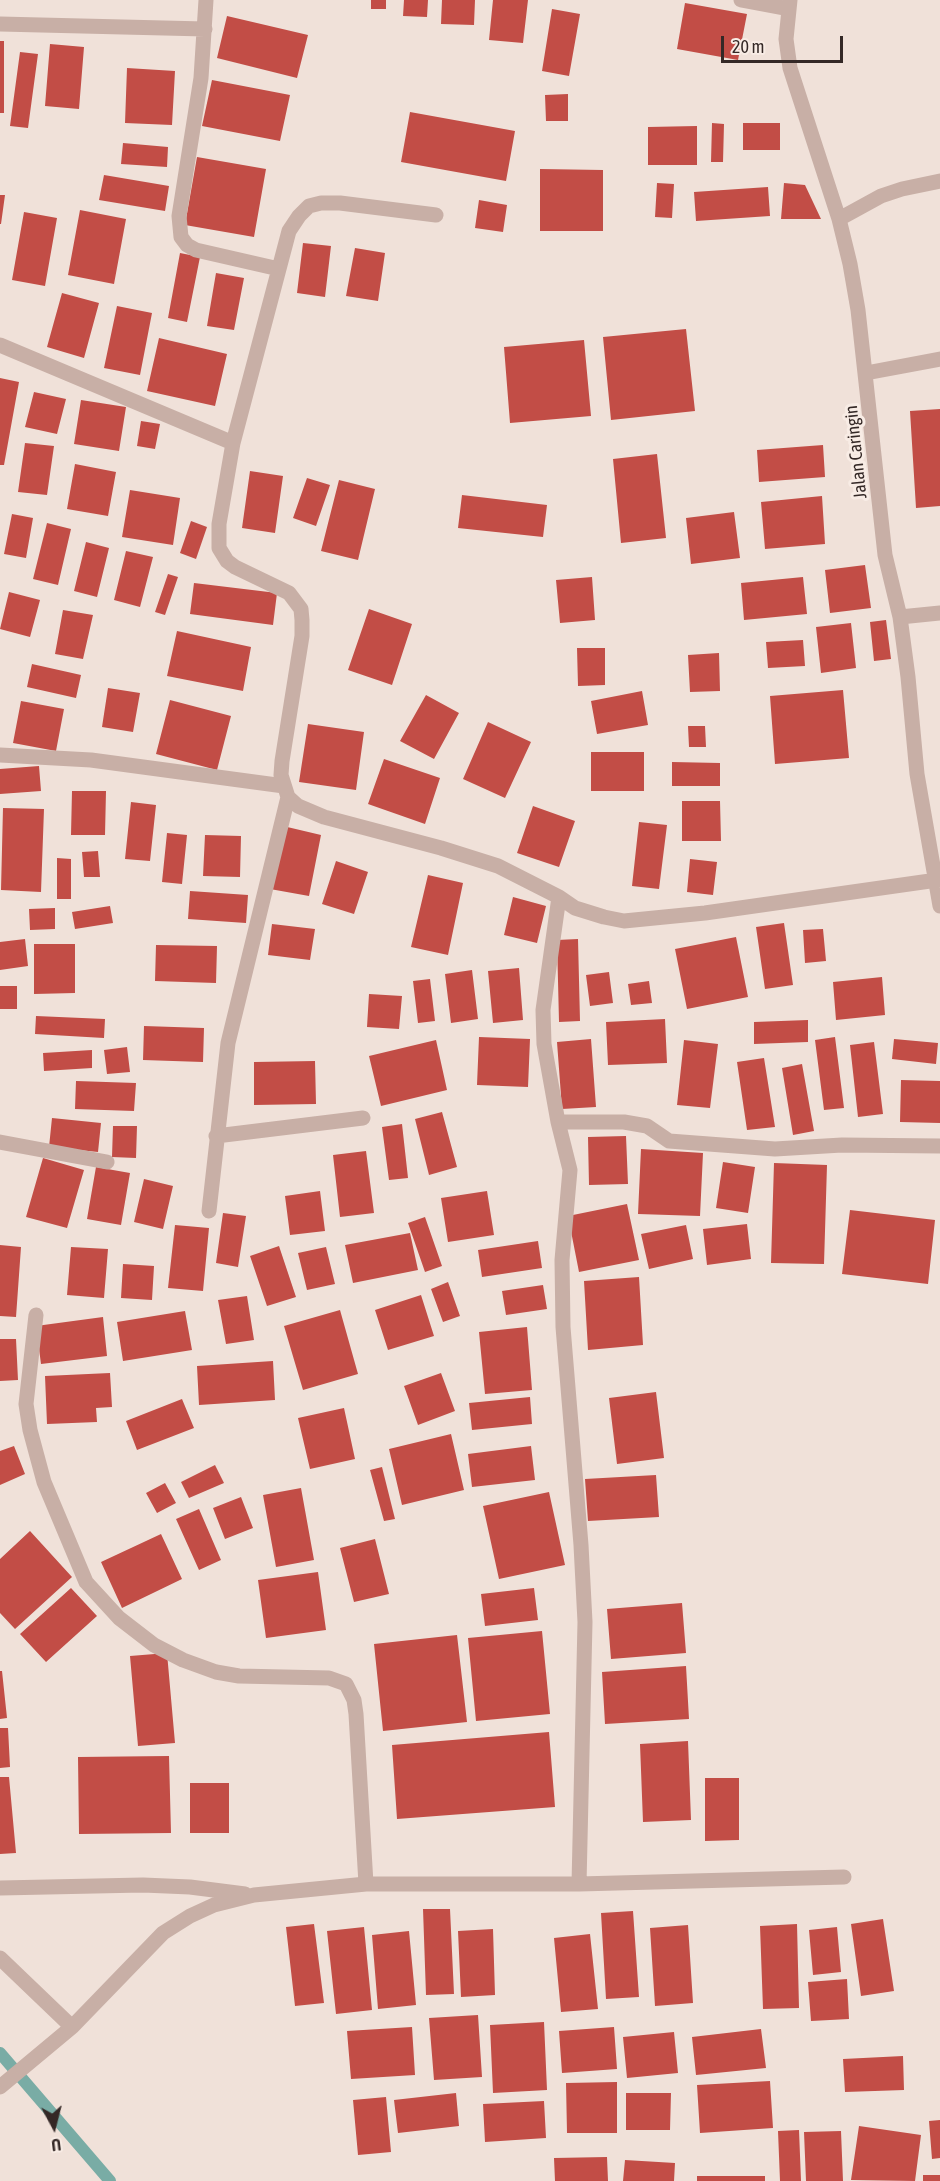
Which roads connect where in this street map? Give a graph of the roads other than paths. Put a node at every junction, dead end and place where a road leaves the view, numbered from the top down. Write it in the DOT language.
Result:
graph roads {
  1 [pos="206,0"];
  2 [pos="741,0"];
  3 [pos="789,4"];
  4 [pos="0,24"];
  5 [pos="206,29"];
  6 [pos="940,181"];
  7 [pos="436,215"];
  8 [pos="839,219"];
  9 [pos="279,269"];
  10 [pos="0,345"];
  11 [pos="940,359"];
  12 [pos="866,373"];
  13 [pos="233,443"];
  14 [pos="940,613"];
  15 [pos="900,617"];
  16 [pos="0,755"];
  17 [pos="286,791"];
  18 [pos="937,880"];
  19 [pos="560,897"];
  20 [pos="940,906"];
  21 [pos="363,1118"];
  22 [pos="558,1122"];
  23 [pos="216,1136"];
  24 [pos="0,1142"];
  25 [pos="940,1146"];
  26 [pos="107,1162"];
  27 [pos="209,1211"];
  28 [pos="36,1315"];
  29 [pos="844,1877"];
  30 [pos="366,1884"];
  31 [pos="579,1884"];
  32 [pos="0,1888"];
  33 [pos="254,1895"];
  34 [pos="0,1958"];
  35 [pos="72,2027"];
  36 [pos="0,2087"];
  1 -- 5 [label="street"];
  2 -- 3 [label="street"];
  3 -- 8 [label="street, Jalan Caringin"];
  4 -- 5 [label="street"];
  5 -- 9 [label="street"];
  6 -- 8 [label="street"];
  7 -- 9 [label="street"];
  8 -- 12 [label="street, Jalan Caringin"];
  9 -- 13 [label="street"];
  10 -- 13 [label="street"];
  11 -- 12 [label="street"];
  12 -- 15 [label="street, Jalan Caringin"];
  13 -- 17 [label="street"];
  14 -- 15 [label="street"];
  15 -- 18 [label="street, Jalan Caringin"];
  16 -- 17 [label="street"];
  17 -- 19 [label="street"];
  17 -- 23 [label="street"];
  18 -- 19 [label="street"];
  18 -- 20 [label="street, Jalan Caringin"];
  19 -- 22 [label="street"];
  21 -- 23 [label="street"];
  22 -- 25 [label="street"];
  22 -- 31 [label="street"];
  23 -- 27 [label="street"];
  24 -- 26 [label="street"];
  28 -- 30 [label="street"];
  29 -- 31 [label="street"];
  30 -- 31 [label="street"];
  30 -- 33 [label="street"];
  32 -- 33 [label="street"];
  33 -- 35 [label="street"];
  34 -- 35 [label="street"];
  35 -- 36 [label="street"];
}
